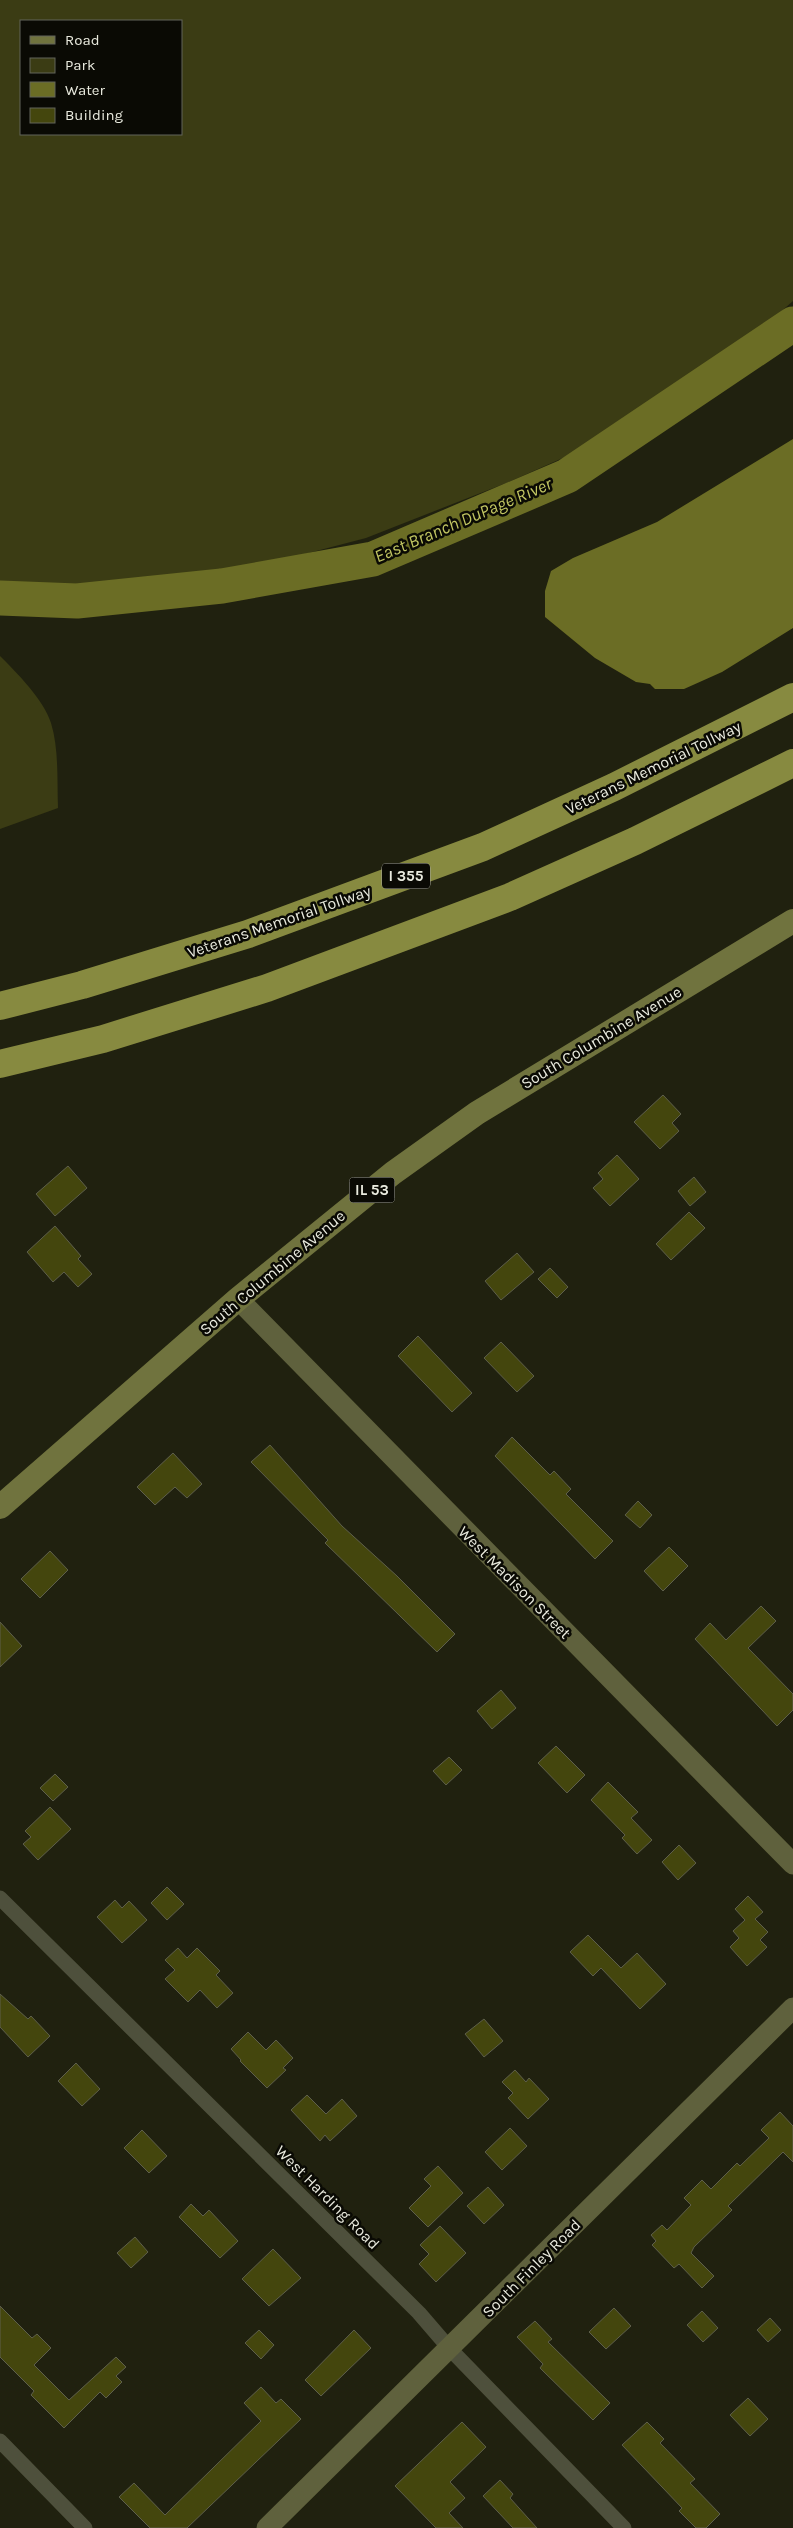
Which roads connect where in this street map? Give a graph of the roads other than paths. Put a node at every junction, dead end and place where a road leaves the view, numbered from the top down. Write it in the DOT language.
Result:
graph roads {
  1 [pos="793,697"];
  2 [pos="793,763"];
  3 [pos="790,928"];
  4 [pos="0,1006"];
  5 [pos="0,1064"];
  6 [pos="238,1300"];
  7 [pos="0,1507"];
  8 [pos="793,1864"];
  9 [pos="0,1898"];
  10 [pos="793,2008"];
  11 [pos="450,2349"];
  12 [pos="0,2441"];
  13 [pos="85,2528"];
  14 [pos="267,2528"];
  15 [pos="624,2528"];
  1 -- 4 [label="highway, Veterans Memorial Tollway / I 355"];
  2 -- 5 [label="highway"];
  3 -- 6 [label="main road, South Columbine Avenue / IL 53"];
  6 -- 7 [label="main road, South Columbine Avenue / IL 53"];
  6 -- 8 [label="street, West Madison Street"];
  9 -- 11 [label="street, West Harding Road"];
  10 -- 11 [label="street, South Finley Road"];
  11 -- 14 [label="street, South Finley Road"];
  11 -- 15 [label="street, West Harding Road"];
  12 -- 13 [label="street"];
}
